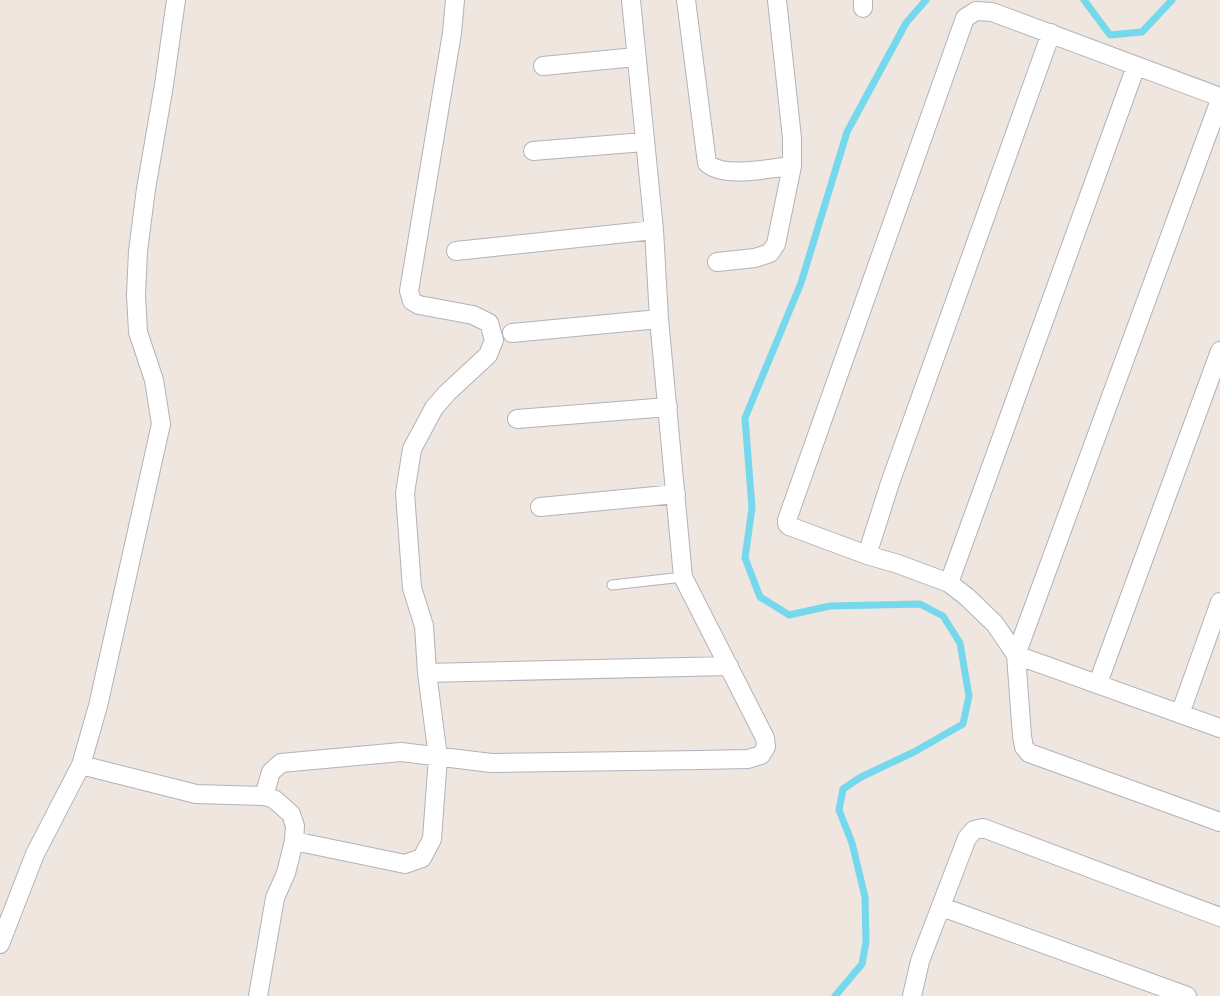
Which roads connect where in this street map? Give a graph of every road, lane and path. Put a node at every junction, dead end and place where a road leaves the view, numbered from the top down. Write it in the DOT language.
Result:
graph roads {
  1 [pos="176,0"];
  2 [pos="455,0"];
  3 [pos="631,0"];
  4 [pos="686,0"];
  5 [pos="777,0"];
  6 [pos="1051,33"];
  7 [pos="636,57"];
  8 [pos="543,66"];
  9 [pos="1136,66"];
  10 [pos="1220,98"];
  11 [pos="644,142"];
  12 [pos="533,151"];
  13 [pos="792,166"];
  14 [pos="654,230"];
  15 [pos="456,251"];
  16 [pos="717,262"];
  17 [pos="659,319"];
  18 [pos="512,333"];
  19 [pos="1220,351"];
  20 [pos="668,407"];
  21 [pos="518,419"];
  22 [pos="676,494"];
  23 [pos="540,507"];
  24 [pos="868,555"];
  25 [pos="683,577"];
  26 [pos="949,583"];
  27 [pos="612,585"];
  28 [pos="1220,602"];
  29 [pos="1215,630"];
  30 [pos="1016,654"];
  31 [pos="729,666"];
  32 [pos="427,673"];
  33 [pos="1098,683"];
  34 [pos="1180,714"];
  35 [pos="1220,728"];
  36 [pos="438,757"];
  37 [pos="81,766"];
  38 [pos="264,796"];
  39 [pos="1220,822"];
  40 [pos="294,841"];
  41 [pos="942,907"];
  42 [pos="1220,917"];
  43 [pos="0,944"];
  44 [pos="916,995"];
  45 [pos="258,996"];
  46 [pos="1187,996"];
  1 -- 37 [label="street"];
  2 -- 32 [label="street"];
  3 -- 7 [label="street"];
  4 -- 13 [label="street"];
  5 -- 13 [label="street"];
  6 -- 9 [label="street"];
  6 -- 24 [label="street"];
  6 -- 24 [label="street"];
  7 -- 8 [label="street"];
  7 -- 11 [label="street"];
  9 -- 10 [label="street"];
  9 -- 26 [label="street"];
  10 -- 30 [label="street"];
  11 -- 12 [label="street"];
  11 -- 14 [label="street"];
  13 -- 16 [label="street"];
  14 -- 15 [label="street"];
  14 -- 17 [label="street"];
  17 -- 18 [label="street"];
  17 -- 20 [label="street"];
  19 -- 33 [label="street"];
  20 -- 21 [label="street"];
  20 -- 22 [label="street"];
  22 -- 23 [label="street"];
  22 -- 25 [label="street"];
  24 -- 26 [label="street"];
  25 -- 27 [label="lane"];
  25 -- 31 [label="street"];
  26 -- 30 [label="street"];
  28 -- 29 [label="street"];
  29 -- 34 [label="street"];
  30 -- 33 [label="street"];
  30 -- 39 [label="street"];
  31 -- 32 [label="street"];
  31 -- 36 [label="street"];
  32 -- 36 [label="street"];
  33 -- 34 [label="street"];
  34 -- 35 [label="street"];
  36 -- 38 [label="street"];
  36 -- 40 [label="street"];
  37 -- 38 [label="street"];
  37 -- 43 [label="street"];
  38 -- 40 [label="street"];
  40 -- 45 [label="street"];
  41 -- 42 [label="street"];
  41 -- 44 [label="street"];
  41 -- 46 [label="street"];
}
